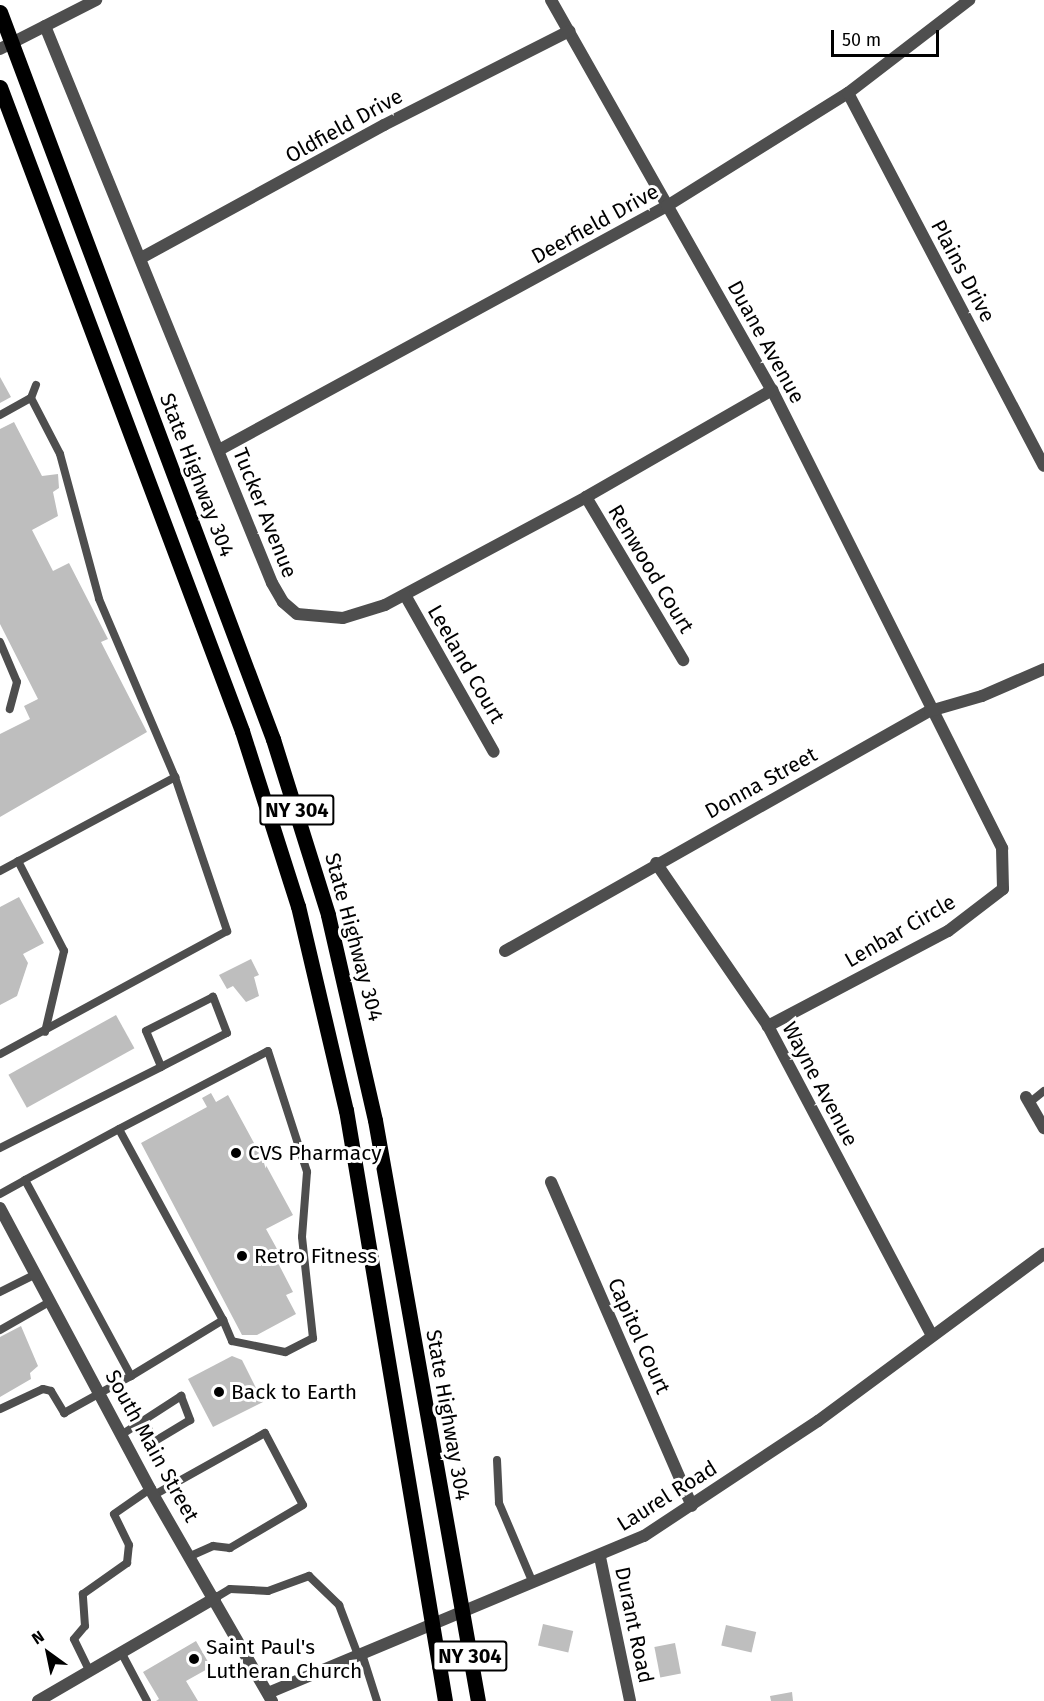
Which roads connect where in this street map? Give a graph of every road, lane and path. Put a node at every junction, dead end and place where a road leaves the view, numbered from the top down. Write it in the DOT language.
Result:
graph roads {
  1 [pos="96,0"];
  2 [pos="551,0"];
  3 [pos="969,0"];
  4 [pos="0,12"];
  5 [pos="45,26"];
  6 [pos="569,31"];
  7 [pos="6,46"];
  8 [pos="0,87"];
  9 [pos="848,93"];
  10 [pos="667,206"];
  11 [pos="141,258"];
  12 [pos="36,385"];
  13 [pos="772,390"];
  14 [pos="31,398"];
  15 [pos="0,415"];
  16 [pos="219,450"];
  17 [pos="1044,466"];
  18 [pos="586,497"];
  19 [pos="405,595"];
  20 [pos="0,642"];
  21 [pos="683,660"];
  22 [pos="1044,669"];
  23 [pos="10,709"];
  24 [pos="930,711"];
  25 [pos="494,752"];
  26 [pos="175,777"];
  27 [pos="18,861"];
  28 [pos="656,863"];
  29 [pos="0,871"];
  30 [pos="505,951"];
  31 [pos="768,1026"];
  32 [pos="45,1032"];
  33 [pos="0,1054"];
  34 [pos="161,1067"];
  35 [pos="1044,1092"];
  36 [pos="1028,1100"];
  37 [pos="1044,1128"];
  38 [pos="119,1129"];
  39 [pos="0,1148"];
  40 [pos="25,1180"];
  41 [pos="551,1182"];
  42 [pos="0,1194"];
  43 [pos="0,1208"];
  44 [pos="1044,1254"];
  45 [pos="36,1274"];
  46 [pos="0,1292"];
  47 [pos="51,1301"];
  48 [pos="224,1320"];
  49 [pos="0,1330"];
  50 [pos="931,1334"];
  51 [pos="131,1376"];
  52 [pos="101,1392"];
  53 [pos="0,1409"];
  54 [pos="145,1422"];
  55 [pos="121,1435"];
  56 [pos="497,1460"];
  57 [pos="152,1492"];
  58 [pos="692,1506"];
  59 [pos="191,1556"];
  60 [pos="600,1557"];
  61 [pos="533,1583"];
  62 [pos="215,1598"];
  63 [pos="462,1612"];
  64 [pos="431,1625"];
  65 [pos="121,1652"];
  66 [pos="360,1654"];
  67 [pos="89,1670"];
  68 [pos="270,1697"];
  69 [pos="375,1700"];
  70 [pos="38,1701"];
  71 [pos="147,1701"];
  72 [pos="445,1701"];
  73 [pos="477,1701"];
  74 [pos="630,1701"];
  1 -- 5 [label="street"];
  2 -- 6 [label="street, Duane Avenue"];
  3 -- 9 [label="street, Deerfield Drive"];
  4 -- 7 [label="main road, State Highway 304 / NY 304"];
  5 -- 7 [label="street"];
  5 -- 11 [label="street, Tucker Avenue"];
  6 -- 10 [label="street, Duane Avenue"];
  6 -- 11 [label="street, Oldfield Drive"];
  7 -- 63 [label="main road, State Highway 304 / NY 304"];
  8 -- 64 [label="main road, NY 304"];
  9 -- 10 [label="street, Deerfield Drive"];
  9 -- 17 [label="street, Plains Drive"];
  10 -- 13 [label="street, Duane Avenue"];
  10 -- 16 [label="street, Deerfield Drive"];
  11 -- 16 [label="street, Tucker Avenue"];
  12 -- 14 [label="lane"];
  13 -- 18 [label="street, Tucker Avenue"];
  13 -- 24 [label="street, Duane Avenue"];
  14 -- 15 [label="lane"];
  14 -- 26 [label="lane"];
  16 -- 19 [label="street, Tucker Avenue"];
  18 -- 19 [label="street, Tucker Avenue"];
  18 -- 21 [label="street, Renwood Court"];
  19 -- 25 [label="street, Leeland Court"];
  20 -- 23 [label="lane"];
  22 -- 24 [label="street, Donna Street"];
  24 -- 28 [label="street, Donna Street"];
  24 -- 31 [label="street, Lenbar Circle"];
  26 -- 27 [label="lane"];
  26 -- 32 [label="lane"];
  27 -- 29 [label="lane"];
  27 -- 32 [label="lane"];
  28 -- 30 [label="street, Donna Street"];
  28 -- 31 [label="street, Wayne Avenue"];
  31 -- 50 [label="street, Wayne Avenue"];
  32 -- 33 [label="lane"];
  34 -- 34 [label="lane"];
  34 -- 39 [label="lane"];
  35 -- 36 [label="lane"];
  36 -- 37 [label="street"];
  38 -- 40 [label="lane"];
  38 -- 48 [label="lane"];
  38 -- 48 [label="lane"];
  40 -- 42 [label="lane"];
  40 -- 51 [label="lane"];
  41 -- 58 [label="street, Capitol Court"];
  43 -- 45 [label="street, South Main Street"];
  44 -- 50 [label="street, Laurel Road"];
  45 -- 46 [label="lane"];
  45 -- 47 [label="street, South Main Street"];
  47 -- 49 [label="lane"];
  47 -- 52 [label="street, South Main Street"];
  48 -- 51 [label="lane"];
  50 -- 58 [label="street, Laurel Road"];
  51 -- 52 [label="lane"];
  52 -- 53 [label="lane"];
  52 -- 55 [label="street, South Main Street"];
  54 -- 54 [label="lane"];
  54 -- 55 [label="lane"];
  55 -- 57 [label="street, South Main Street"];
  56 -- 61 [label="lane"];
  57 -- 59 [label="street, South Main Street"];
  57 -- 59 [label="lane"];
  57 -- 67 [label="lane"];
  58 -- 60 [label="street, Laurel Road"];
  59 -- 62 [label="street, South Main Street"];
  60 -- 61 [label="street, Laurel Road"];
  60 -- 74 [label="street, Durant Road"];
  61 -- 63 [label="street, Laurel Road"];
  62 -- 65 [label="street"];
  62 -- 66 [label="lane"];
  62 -- 68 [label="street, South Main Street"];
  63 -- 64 [label="street, Laurel Road"];
  63 -- 73 [label="main road, State Highway 304 / NY 304"];
  64 -- 66 [label="street, Laurel Road"];
  64 -- 72 [label="main road, NY 304"];
  65 -- 67 [label="street"];
  65 -- 71 [label="lane"];
  66 -- 68 [label="street, Laurel Road"];
  66 -- 69 [label="lane"];
  67 -- 70 [label="street"];
}
